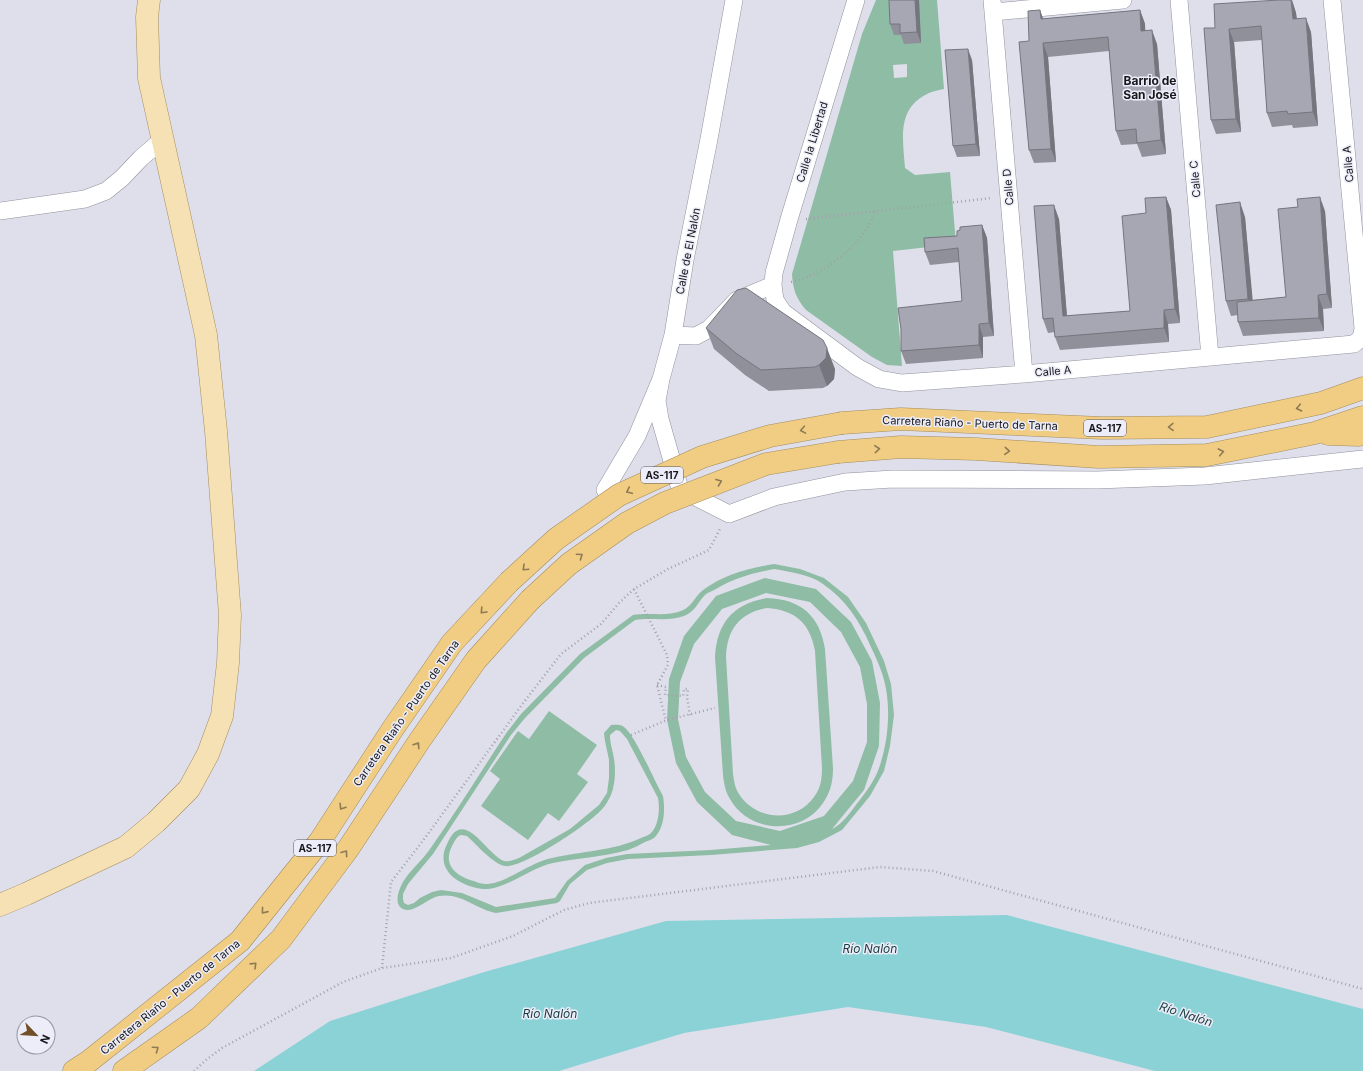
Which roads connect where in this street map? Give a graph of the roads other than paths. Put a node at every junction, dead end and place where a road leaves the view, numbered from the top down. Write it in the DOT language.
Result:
graph roads {
  1 [pos="149,0"];
  2 [pos="734,0"];
  3 [pos="856,0"];
  4 [pos="1123,0"];
  5 [pos="1179,0"];
  6 [pos="1332,0"];
  7 [pos="993,6"];
  8 [pos="162,139"];
  9 [pos="0,211"];
  10 [pos="1359,244"];
  11 [pos="773,285"];
  12 [pos="1363,328"];
  13 [pos="673,335"];
  14 [pos="1210,357"];
  15 [pos="1024,374"];
  16 [pos="661,379"];
  17 [pos="1363,379"];
  18 [pos="1363,388"];
  19 [pos="1322,403"];
  20 [pos="1363,417"];
  21 [pos="1315,433"];
  22 [pos="1363,433"];
  23 [pos="1363,460"];
  24 [pos="605,490"];
  25 [pos="0,905"];
  26 [pos="74,1071"];
  27 [pos="124,1071"];
  1 -- 8 [label="main road"];
  2 -- 13 [label="street, Calle de El Nalón"];
  3 -- 11 [label="street, Calle la Libertad"];
  4 -- 7 [label="street"];
  5 -- 14 [label="street, Calle C"];
  6 -- 10 [label="street, Calle A"];
  7 -- 15 [label="street, Calle D"];
  8 -- 9 [label="street"];
  8 -- 25 [label="main road"];
  10 -- 12 [label="street, Calle A"];
  11 -- 13 [label="street"];
  11 -- 15 [label="street, Calle A"];
  12 -- 14 [label="street, Calle A"];
  13 -- 16 [label="street, Calle de El Nalón"];
  14 -- 15 [label="street, Calle A"];
  16 -- 23 [label="street"];
  16 -- 24 [label="street, Calle de El Nalón"];
  17 -- 19 [label="highway"];
  18 -- 19 [label="highway, Carretera Riaño - Puerto de Tarna / AS-117"];
  19 -- 26 [label="highway, Carretera Riaño - Puerto de Tarna / AS-117, one-way, bridge"];
  20 -- 21 [label="highway, AS-117"];
  21 -- 22 [label="highway"];
  27 -- 21 [label="highway, AS-117, one-way, bridge"];
}
